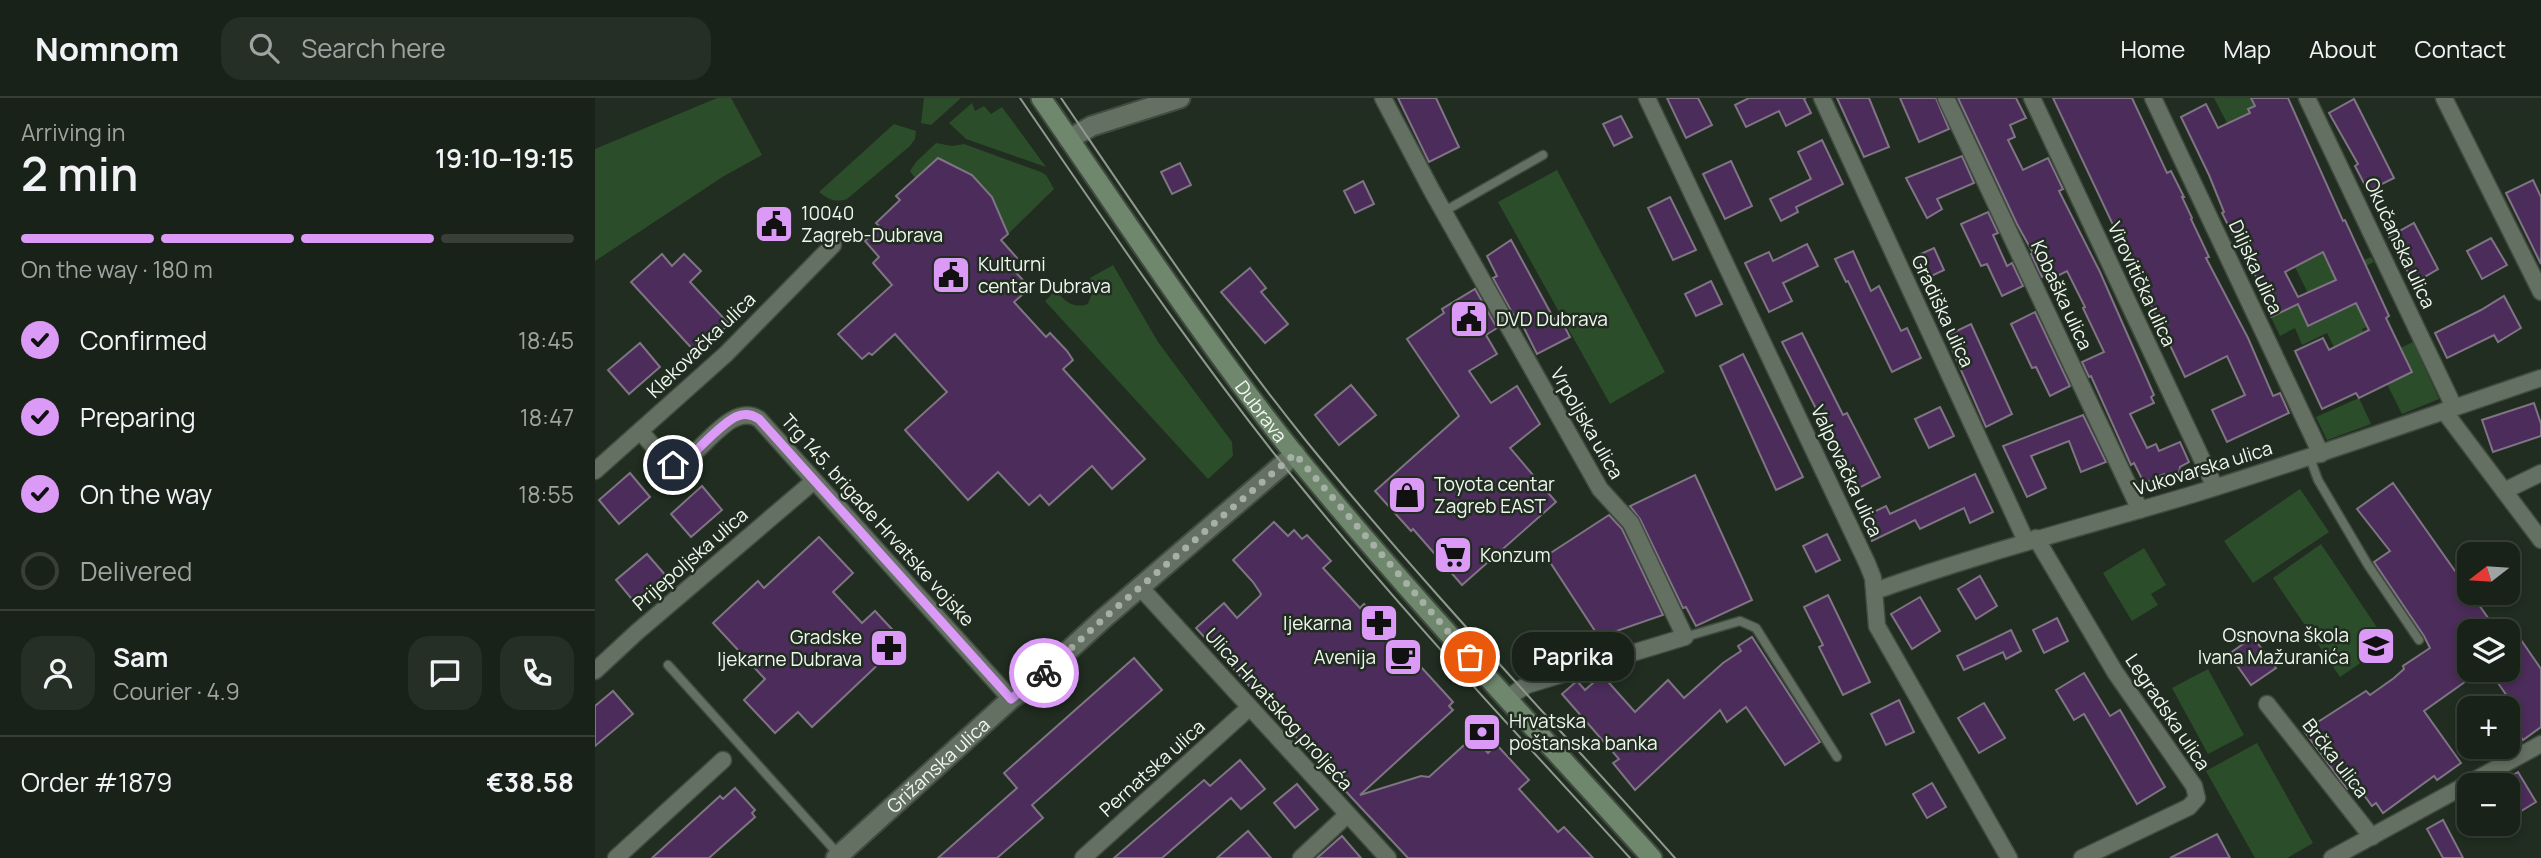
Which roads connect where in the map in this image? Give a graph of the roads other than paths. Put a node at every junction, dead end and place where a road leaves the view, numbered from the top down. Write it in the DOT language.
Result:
graph roads {
  1 [pos="1041,98"];
  2 [pos="1180,98"];
  3 [pos="1383,98"];
  4 [pos="1647,98"];
  5 [pos="1822,98"];
  6 [pos="1946,98"];
  7 [pos="2032,98"];
  8 [pos="2153,98"];
  9 [pos="2307,98"];
  10 [pos="2444,98"];
  11 [pos="1069,139"];
  12 [pos="1543,155"];
  13 [pos="1443,212"];
  14 [pos="832,246"];
  15 [pos="2541,292"];
  16 [pos="2541,378"];
  17 [pos="2449,409"];
  18 [pos="641,431"];
  19 [pos="1295,454"];
  20 [pos="2316,456"];
  21 [pos="595,471"];
  22 [pos="2541,473"];
  23 [pos="814,481"];
  24 [pos="2215,487"];
  25 [pos="2504,491"];
  26 [pos="2140,510"];
  27 [pos="2031,540"];
  28 [pos="2541,540"];
  29 [pos="1140,587"];
  30 [pos="1875,591"];
  31 [pos="1685,637"];
  32 [pos="2419,640"];
  33 [pos="668,665"];
  34 [pos="595,671"];
  35 [pos="1507,698"];
  36 [pos="1011,699"];
  37 [pos="2267,705"];
  38 [pos="1249,708"];
  39 [pos="2541,744"];
  40 [pos="1837,757"];
  41 [pos="723,760"];
  42 [pos="1347,815"];
  43 [pos="2372,837"];
  44 [pos="838,856"];
  45 [pos="616,858"];
  46 [pos="1083,858"];
  47 [pos="1301,858"];
  48 [pos="1388,858"];
  49 [pos="1652,858"];
  50 [pos="2009,858"];
  51 [pos="2082,858"];
  52 [pos="2332,858"];
  1 -- 11 [label="main road, Dubrava"];
  2 -- 11 [label="street"];
  3 -- 13 [label="street, Vrpoljska ulica"];
  4 -- 30 [label="street, Valpovačka ulica"];
  5 -- 27 [label="street, Gradiška ulica"];
  6 -- 26 [label="street, Kobaška ulica"];
  7 -- 24 [label="street, Virovitička ulica"];
  8 -- 20 [label="street, Diljska ulica"];
  9 -- 17 [label="street, Okučanska ulica"];
  10 -- 15 [label="street"];
  11 -- 19 [label="main road, Dubrava"];
  12 -- 13 [label="lane"];
  13 -- 31 [label="street, Vrpoljska ulica"];
  14 -- 18 [label="street, Klekovačka ulica"];
  16 -- 17 [label="street, Vukovarska ulica"];
  17 -- 20 [label="street, Vukovarska ulica"];
  17 -- 25 [label="street, Okučanska ulica"];
  18 -- 21 [label="street, Klekovačka ulica"];
  18 -- 23 [label="street, Trg 145. brigade Hrvatske vojske"];
  19 -- 29 [label="street, Grižanska ulica"];
  19 -- 35 [label="main road, Dubrava"];
  20 -- 24 [label="street, Vukovarska ulica"];
  20 -- 32 [label="lane"];
  22 -- 25 [label="street"];
  23 -- 34 [label="street, Prijepoljska ulica"];
  23 -- 36 [label="street, Trg 145. brigade Hrvatske vojske"];
  24 -- 26 [label="street, Vukovarska ulica"];
  25 -- 28 [label="street, Okučanska ulica"];
  26 -- 27 [label="street, Vukovarska ulica"];
  27 -- 30 [label="street, Vukovarska ulica"];
  27 -- 51 [label="street, Legradska ulica"];
  29 -- 36 [label="street, Grižanska ulica"];
  29 -- 38 [label="street, Ulica Hrvatskog proljeća"];
  30 -- 50 [label="street, Valpovačka ulica"];
  31 -- 35 [label="street"];
  31 -- 40 [label="lane"];
  33 -- 44 [label="lane"];
  35 -- 49 [label="main road, Dubrava"];
  36 -- 44 [label="street, Grižanska ulica"];
  37 -- 43 [label="street, Brčka ulica"];
  38 -- 42 [label="street, Ulica Hrvatskog proljeća"];
  38 -- 46 [label="street, Pernatska ulica"];
  39 -- 43 [label="street"];
  41 -- 45 [label="street"];
  42 -- 47 [label="street"];
  42 -- 48 [label="street, Ulica Hrvatskog proljeća"];
  43 -- 52 [label="street"];
}
